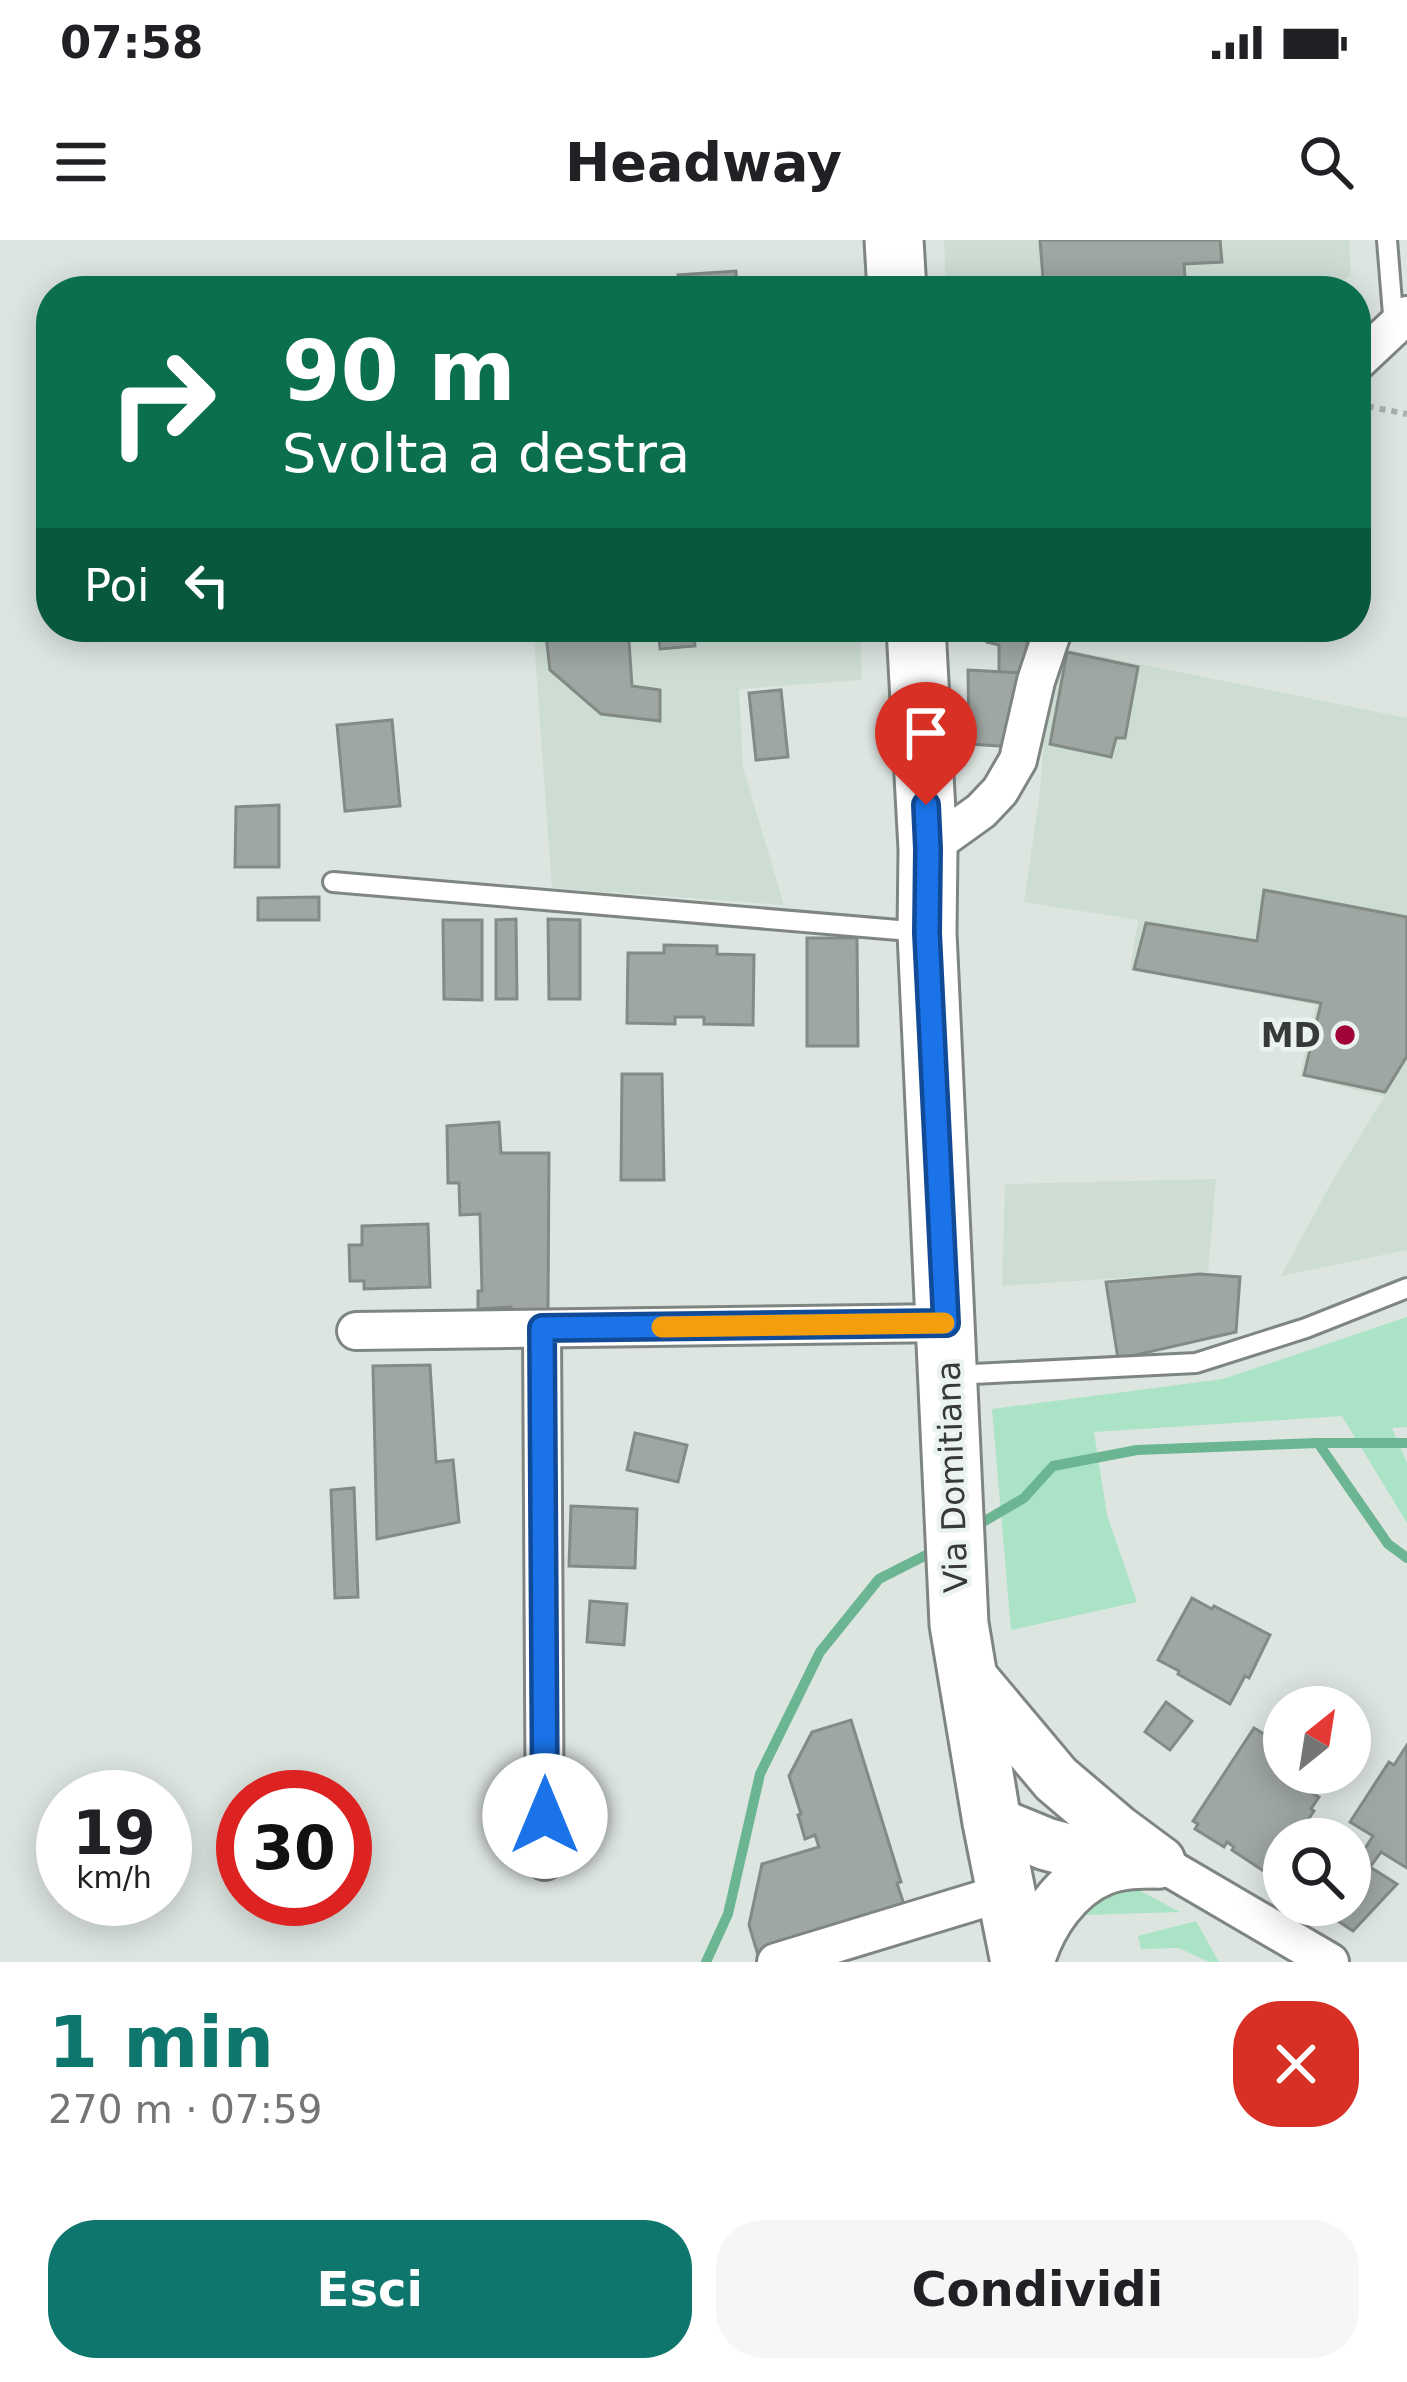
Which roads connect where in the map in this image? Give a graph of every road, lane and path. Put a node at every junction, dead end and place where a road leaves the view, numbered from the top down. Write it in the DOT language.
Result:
graph roads {
  1 [pos="894,240"];
  2 [pos="1387,240"];
  3 [pos="896,276"];
  4 [pos="1401,321"];
  5 [pos="1371,349"];
  6 [pos="1371,407"];
  7 [pos="1407,415"];
  8 [pos="917,642"];
  9 [pos="1049,642"];
  10 [pos="928,849"];
  11 [pos="333,882"];
  12 [pos="927,933"];
  13 [pos="1407,1288"];
  14 [pos="542,1328"];
  15 [pos="356,1331"];
  16 [pos="947,1349"];
  17 [pos="967,1673"];
  18 [pos="1092,1810"];
  19 [pos="992,1822"];
  20 [pos="545,1861"];
  21 [pos="1140,1863"];
  22 [pos="1006,1892"];
  23 [pos="776,1962"];
  24 [pos="1024,1962"];
  25 [pos="1330,1962"];
  1 -- 3 [label="main road"];
  2 -- 4 [label="lane"];
  4 -- 5 [label="street"];
  6 -- 7 [label="path"];
  8 -- 10 [label="main road, Via Domitiana"];
  9 -- 10 [label="street"];
  10 -- 12 [label="main road, Via Domitiana"];
  11 -- 12 [label="lane"];
  12 -- 16 [label="main road, Via Domitiana"];
  13 -- 16 [label="lane"];
  14 -- 15 [label="street"];
  14 -- 16 [label="street"];
  14 -- 20 [label="street"];
  16 -- 17 [label="main road, Via Domitiana"];
  17 -- 18 [label="street"];
  17 -- 19 [label="main road, Via Domitiana"];
  18 -- 19 [label="street"];
  18 -- 21 [label="street"];
  19 -- 21 [label="street"];
  19 -- 22 [label="main road, Via Domitiana"];
  21 -- 24 [label="street"];
  21 -- 25 [label="street"];
  22 -- 23 [label="street"];
  22 -- 24 [label="main road, Via Domitiana"];
}
